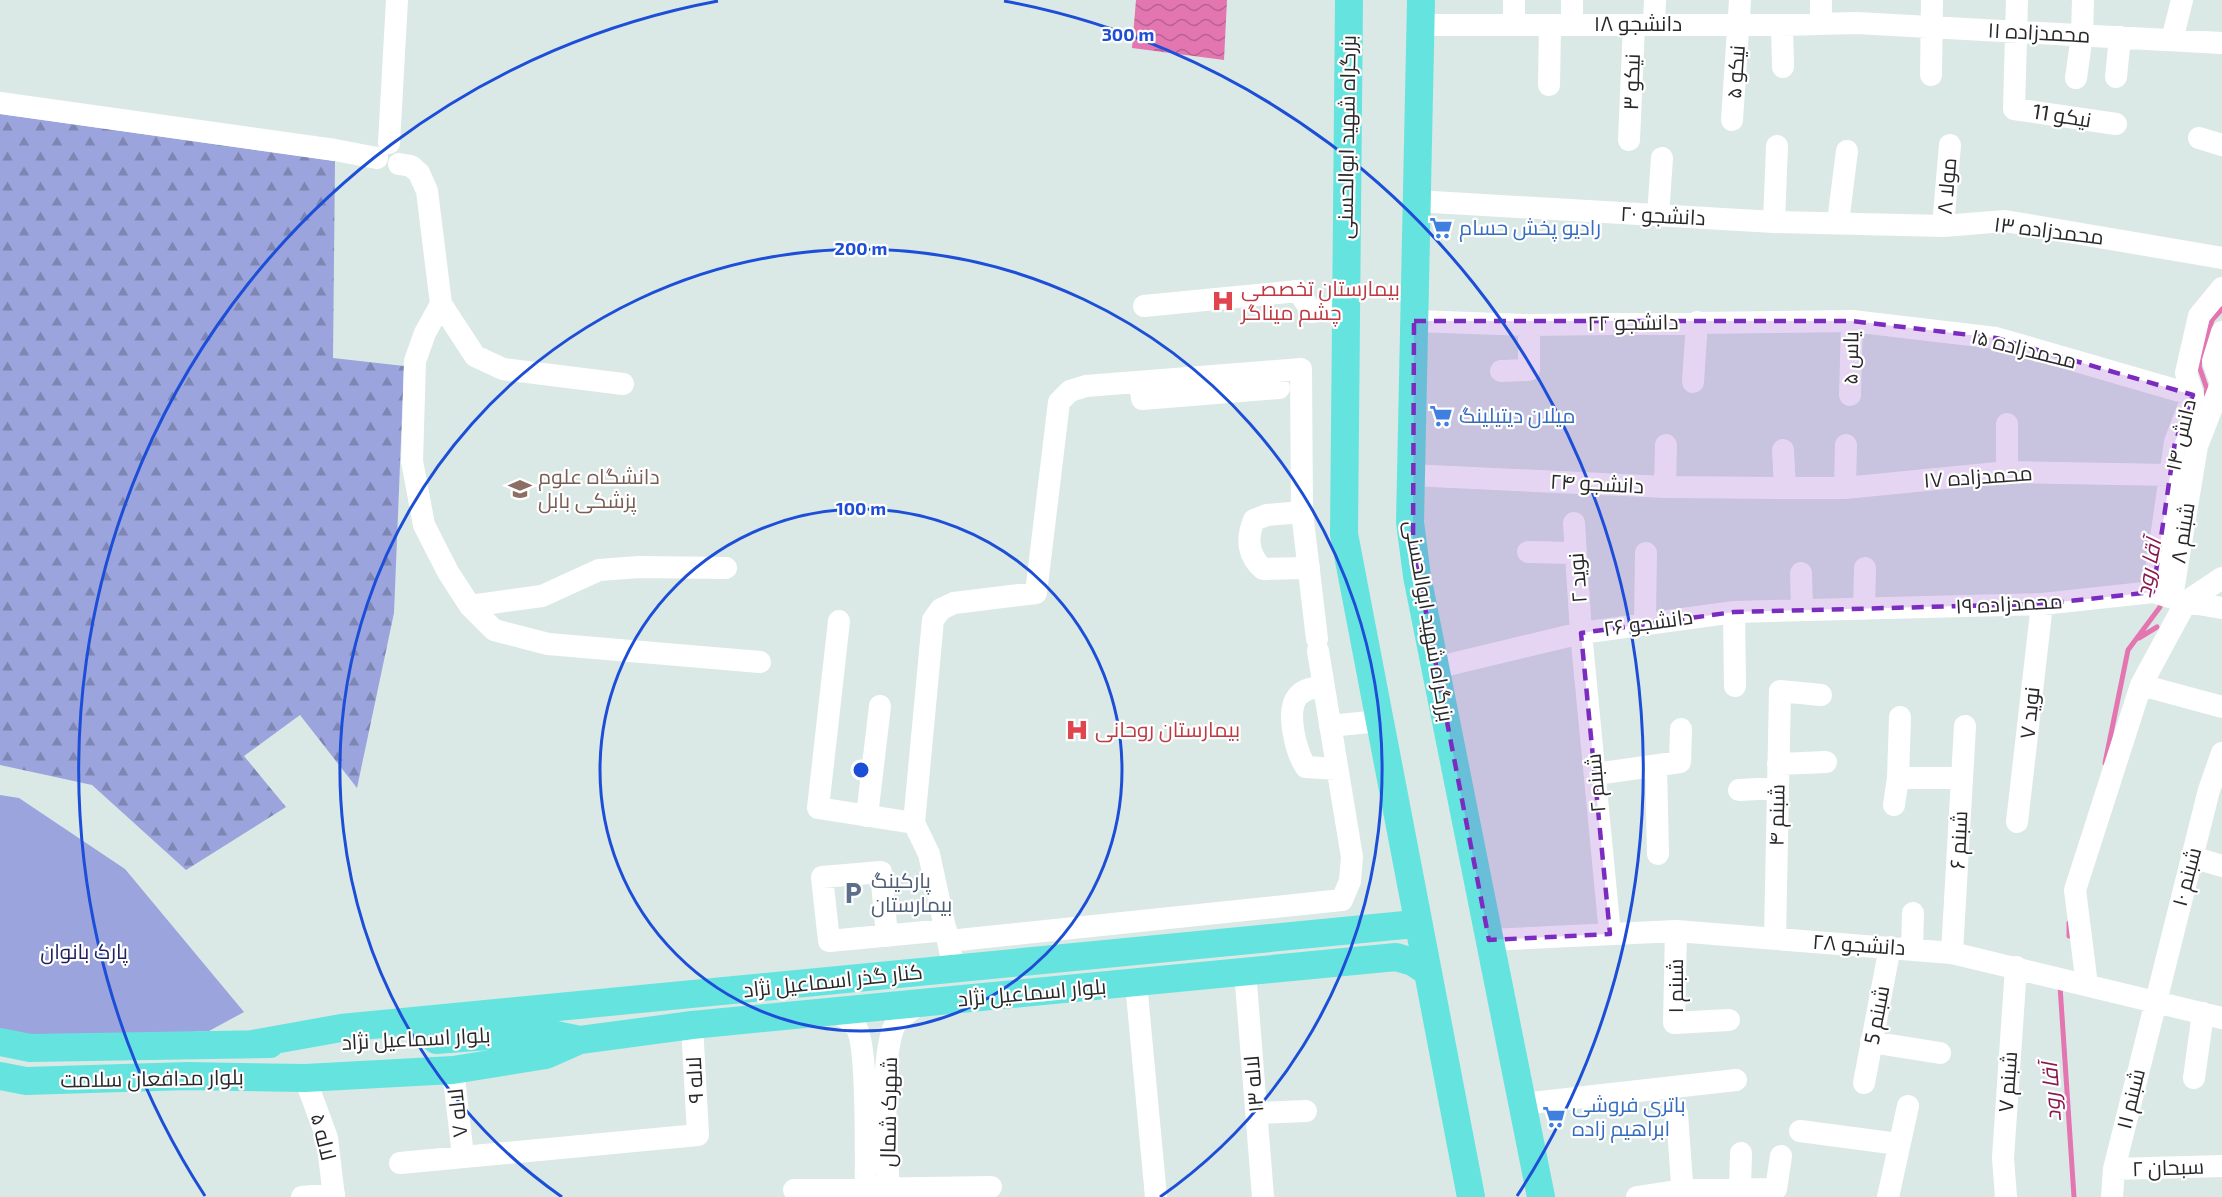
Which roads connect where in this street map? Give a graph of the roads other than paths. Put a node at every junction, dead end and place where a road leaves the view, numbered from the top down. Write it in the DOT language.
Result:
graph roads {
  1 [pos="397,0"];
  2 [pos="1349,0"];
  3 [pos="1514,0"];
  4 [pos="1572,0"];
  5 [pos="1655,0"];
  6 [pos="1740,0"];
  7 [pos="1821,0"];
  8 [pos="1932,0"];
  9 [pos="2017,0"];
  10 [pos="2083,0"];
  11 [pos="2182,0"];
  12 [pos="1421,12"];
  13 [pos="1856,23"];
  14 [pos="1644,24"];
  15 [pos="1739,24"];
  16 [pos="1821,24"];
  17 [pos="1514,25"];
  18 [pos="1561,25"];
  19 [pos="1782,25"];
  20 [pos="1932,27"];
  21 [pos="2017,32"];
  22 [pos="2082,35"];
  23 [pos="2120,37"];
  24 [pos="2172,40"];
  25 [pos="2222,43"];
  26 [pos="1783,67"];
  27 [pos="1931,75"];
  28 [pos="2116,77"];
  29 [pos="2076,78"];
  30 [pos="1549,85"];
  31 [pos="0,103"];
  32 [pos="1732,120"];
  33 [pos="2116,124"];
  34 [pos="2199,138"];
  35 [pos="1629,140"];
  36 [pos="1950,145"];
  37 [pos="2222,145"];
  38 [pos="1777,146"];
  39 [pos="383,150"];
  40 [pos="1847,151"];
  41 [pos="1662,158"];
  42 [pos="1416,201"];
  43 [pos="1658,215"];
  44 [pos="1774,222"];
  45 [pos="1838,222"];
  46 [pos="1943,226"];
  47 [pos="2222,258"];
  48 [pos="2222,288"];
  49 [pos="441,304"];
  50 [pos="1144,306"];
  51 [pos="1345,306"];
  52 [pos="1414,321"];
  53 [pos="1852,321"];
  54 [pos="1697,322"];
  55 [pos="1529,325"];
  56 [pos="2222,332"];
  57 [pos="1501,371"];
  58 [pos="1140,382"];
  59 [pos="1693,382"];
  60 [pos="624,384"];
  61 [pos="1279,388"];
  62 [pos="1850,395"];
  63 [pos="2193,395"];
  64 [pos="2007,424"];
  65 [pos="1666,445"];
  66 [pos="1846,445"];
  67 [pos="1784,450"];
  68 [pos="2007,471"];
  69 [pos="1410,475"];
  70 [pos="2172,475"];
  71 [pos="1665,487"];
  72 [pos="1785,488"];
  73 [pos="1845,488"];
  74 [pos="1302,512"];
  75 [pos="1574,523"];
  76 [pos="1528,552"];
  77 [pos="1576,553"];
  78 [pos="1646,553"];
  79 [pos="726,568"];
  80 [pos="1309,568"];
  81 [pos="1865,568"];
  82 [pos="1801,573"];
  83 [pos="2222,578"];
  84 [pos="2170,597"];
  85 [pos="2042,604"];
  86 [pos="470,606"];
  87 [pos="2222,608"];
  88 [pos="1864,609"];
  89 [pos="1802,610"];
  90 [pos="1734,612"];
  91 [pos="839,621"];
  92 [pos="1645,622"];
  93 [pos="1581,633"];
  94 [pos="760,662"];
  95 [pos="1435,668"];
  96 [pos="1735,686"];
  97 [pos="2141,686"];
  98 [pos="1324,687"];
  99 [pos="1821,695"];
  100 [pos="880,706"];
  101 [pos="2222,707"];
  102 [pos="1900,717"];
  103 [pos="1379,721"];
  104 [pos="1330,726"];
  105 [pos="1965,726"];
  106 [pos="1681,729"];
  107 [pos="2222,753"];
  108 [pos="1826,762"];
  109 [pos="1778,764"];
  110 [pos="1656,766"];
  111 [pos="1337,769"];
  112 [pos="1596,774"];
  113 [pos="1899,778"];
  114 [pos="1962,778"];
  115 [pos="1778,788"];
  116 [pos="1739,790"];
  117 [pos="2216,792"];
  118 [pos="1894,805"];
  119 [pos="867,816"];
  120 [pos="2018,822"];
  121 [pos="914,823"];
  122 [pos="1658,854"];
  123 [pos="2192,857"];
  124 [pos="2222,866"];
  125 [pos="1409,874"];
  126 [pos="1913,913"];
  127 [pos="1415,924"];
  128 [pos="1676,931"];
  129 [pos="1610,934"];
  130 [pos="887,936"];
  131 [pos="1775,938"];
  132 [pos="1489,940"];
  133 [pos="950,947"];
  134 [pos="1901,948"];
  135 [pos="1952,953"];
  136 [pos="1396,957"];
  137 [pos="2016,967"];
  138 [pos="1245,970"];
  139 [pos="1428,972"];
  140 [pos="1136,983"];
  141 [pos="2088,985"];
  142 [pos="2154,1002"];
  143 [pos="919,1004"];
  144 [pos="834,1011"];
  145 [pos="2213,1016"];
  146 [pos="1729,1020"];
  147 [pos="692,1025"];
  148 [pos="580,1040"];
  149 [pos="0,1042"];
  150 [pos="1871,1042"];
  151 [pos="252,1044"];
  152 [pos="1940,1053"];
  153 [pos="453,1070"];
  154 [pos="0,1076"];
  155 [pos="305,1078"];
  156 [pos="2194,1078"];
  157 [pos="1736,1080"];
  158 [pos="1864,1083"];
  159 [pos="875,1089"];
  160 [pos="1522,1104"];
  161 [pos="1908,1106"];
  162 [pos="1306,1111"];
  163 [pos="1257,1113"];
  164 [pos="1677,1114"];
  165 [pos="1800,1131"];
  166 [pos="1899,1144"];
  167 [pos="1741,1153"];
  168 [pos="463,1156"];
  169 [pos="1781,1156"];
  170 [pos="400,1163"];
  171 [pos="2222,1166"];
  172 [pos="2114,1169"];
  173 [pos="991,1187"];
  174 [pos="1740,1189"];
  175 [pos="794,1190"];
  176 [pos="877,1191"];
  177 [pos="1683,1193"];
  178 [pos="334,1196"];
  179 [pos="302,1197"];
  180 [pos="1156,1197"];
  181 [pos="1263,1197"];
  182 [pos="1471,1197"];
  183 [pos="1541,1197"];
  184 [pos="1637,1197"];
  185 [pos="1888,1197"];
  186 [pos="2006,1197"];
  187 [pos="2112,1197"];
  1 -- 39 [label="street"];
  2 -- 51 [label="main road, بزرگراه شهید ابوالحسنی"];
  3 -- 17 [label="street"];
  4 -- 18 [label="street"];
  5 -- 14 [label="street, نیکو ۳"];
  6 -- 15 [label="street, نیکو ۵"];
  7 -- 16 [label="street"];
  8 -- 20 [label="street"];
  9 -- 21 [label="street"];
  10 -- 22 [label="street"];
  11 -- 24 [label="street"];
  12 -- 17 [label="street, دانشجو ۱۸"];
  12 -- 42 [label="main road, بزرگراه شهید ابوالحسنی"];
  13 -- 16 [label="street, دانشجو ۱۸"];
  13 -- 20 [label="street, محمدزاده ۱۱"];
  14 -- 15 [label="street, دانشجو ۱۸"];
  14 -- 18 [label="street, دانشجو ۱۸"];
  14 -- 35 [label="street, نیکو ۳"];
  15 -- 19 [label="street, دانشجو ۱۸"];
  15 -- 32 [label="street, نیکو ۵"];
  16 -- 19 [label="street, دانشجو ۱۸"];
  17 -- 18 [label="street, دانشجو ۱۸"];
  18 -- 30 [label="street"];
  19 -- 26 [label="street"];
  20 -- 21 [label="street, محمدزاده ۱۱"];
  20 -- 27 [label="street"];
  21 -- 22 [label="street, محمدزاده ۱۱"];
  21 -- 33 [label="street, نیکو 11"];
  22 -- 23 [label="street, محمدزاده ۱۱"];
  22 -- 29 [label="street"];
  23 -- 24 [label="street, محمدزاده ۱۱"];
  23 -- 28 [label="street"];
  24 -- 25 [label="street, محمدزاده ۱۱"];
  31 -- 39 [label="street"];
  34 -- 37 [label="street"];
  36 -- 46 [label="street, مولا ۸"];
  38 -- 44 [label="street"];
  39 -- 49 [label="street"];
  40 -- 45 [label="street"];
  41 -- 43 [label="street"];
  42 -- 43 [label="street, دانشجو ۲۰"];
  42 -- 52 [label="main road, بزرگراه شهید ابوالحسنی"];
  43 -- 44 [label="street, دانشجو ۲۰"];
  44 -- 45 [label="street, دانشجو ۲۰"];
  45 -- 46 [label="street, محمدزاده ۱۳"];
  46 -- 47 [label="street, محمدزاده ۱۳"];
  48 -- 63 [label="street, دانش ۱۴"];
  49 -- 60 [label="street"];
  49 -- 86 [label="street"];
  50 -- 51 [label="street"];
  51 -- 103 [label="main road, بزرگراه شهید ابوالحسنی"];
  52 -- 55 [label="street, دانشجو ۲۲"];
  52 -- 69 [label="main road, بزرگراه شهید ابوالحسنی"];
  53 -- 54 [label="street, دانشجو ۲۲"];
  53 -- 62 [label="street, یاس ۵"];
  53 -- 63 [label="street, محمدزاده ۱۵"];
  54 -- 55 [label="street, دانشجو ۲۲"];
  54 -- 59 [label="street"];
  55 -- 57 [label="street"];
  56 -- 84 [label="street, شبنم ۸"];
  58 -- 61 [label="street"];
  58 -- 74 [label="street"];
  58 -- 121 [label="street"];
  63 -- 70 [label="street, دانش ۱۴"];
  64 -- 68 [label="street"];
  65 -- 71 [label="street"];
  66 -- 73 [label="street"];
  67 -- 72 [label="street"];
  68 -- 70 [label="street, محمدزاده ۱۷"];
  68 -- 73 [label="street, محمدزاده ۱۷"];
  69 -- 71 [label="street, دانشجو ۲۴"];
  69 -- 95 [label="main road, بزرگراه شهید ابوالحسنی"];
  70 -- 84 [label="street, دانش ۱۴"];
  71 -- 72 [label="street, دانشجو ۲۴"];
  72 -- 73 [label="street, محمدزاده ۱۷"];
  74 -- 80 [label="street"];
  74 -- 80 [label="street"];
  75 -- 77 [label="street, نوید ۲"];
  76 -- 77 [label="street"];
  77 -- 93 [label="street, نوید ۲"];
  78 -- 92 [label="street"];
  79 -- 86 [label="street"];
  80 -- 98 [label="street"];
  81 -- 88 [label="street"];
  82 -- 89 [label="street"];
  83 -- 84 [label="street"];
  84 -- 85 [label="street, محمدزاده ۱۹"];
  84 -- 87 [label="street"];
  84 -- 97 [label="street"];
  85 -- 88 [label="street, محمدزاده ۱۹"];
  85 -- 120 [label="street, نوید ۷"];
  86 -- 94 [label="street"];
  88 -- 89 [label="street, دانشجو ۲۶"];
  89 -- 90 [label="street, دانشجو ۲۶"];
  90 -- 92 [label="street, دانشجو ۲۶"];
  90 -- 96 [label="street"];
  91 -- 119 [label="street"];
  92 -- 93 [label="street, دانشجو ۲۶"];
  93 -- 95 [label="street, دانشجو ۲۶"];
  93 -- 112 [label="street, شبنم ۲"];
  95 -- 132 [label="main road, بزرگراه شهید ابوالحسنی"];
  97 -- 101 [label="street"];
  97 -- 141 [label="street"];
  98 -- 104 [label="street"];
  98 -- 111 [label="street"];
  99 -- 109 [label="street, شبنم ۴"];
  100 -- 119 [label="street"];
  102 -- 113 [label="street"];
  103 -- 104 [label="street"];
  103 -- 125 [label="main road, بزرگراه شهید ابوالحسنی"];
  104 -- 111 [label="street"];
  105 -- 114 [label="street, شبنم ۶"];
  106 -- 110 [label="street"];
  107 -- 117 [label="street, شبنم ۱۰"];
  108 -- 109 [label="street"];
  109 -- 115 [label="street, شبنم ۴"];
  110 -- 112 [label="street"];
  110 -- 122 [label="street"];
  111 -- 133 [label="street"];
  112 -- 129 [label="street, شبنم ۲"];
  113 -- 114 [label="street"];
  113 -- 118 [label="street"];
  114 -- 135 [label="street, شبنم ۶"];
  115 -- 116 [label="street"];
  115 -- 131 [label="street, شبنم ۴"];
  117 -- 123 [label="street, شبنم ۱۰"];
  119 -- 121 [label="street"];
  121 -- 133 [label="street"];
  123 -- 124 [label="street"];
  123 -- 142 [label="street, شبنم ۱۰"];
  125 -- 127 [label="main road"];
  125 -- 139 [label="main road, بزرگراه شهید ابوالحسنی"];
  126 -- 134 [label="street, شبنم 5"];
  127 -- 133 [label="main road, کنار گذر اسماعیل نژاد"];
  127 -- 136 [label="main road"];
  128 -- 129 [label="street, دانشجو ۲۸"];
  128 -- 131 [label="street, دانشجو ۲۸"];
  128 -- 146 [label="street, شبنم ۱"];
  129 -- 132 [label="street, دانشجو ۲۸"];
  130 -- 133 [label="street"];
  131 -- 134 [label="street, دانشجو ۲۸"];
  132 -- 160 [label="main road, بزرگراه شهید ابوالحسنی"];
  133 -- 151 [label="main road, کنار گذر اسماعیل نژاد"];
  134 -- 135 [label="street, دانشجو ۲۸"];
  134 -- 150 [label="street, شبنم 5"];
  135 -- 137 [label="street, دانشجو ۲۸"];
  136 -- 138 [label="main road, بلوار اسماعیل نژاد"];
  136 -- 139 [label="main road"];
  137 -- 141 [label="street, دانشجو ۲۸"];
  137 -- 186 [label="street, شبنم ۷"];
  138 -- 140 [label="main road, بلوار اسماعیل نژاد"];
  138 -- 163 [label="street, لاله ۱۳"];
  139 -- 182 [label="main road, بزرگراه شهید ابوالحسنی"];
  140 -- 143 [label="main road, بلوار اسماعیل نژاد"];
  140 -- 180 [label="street"];
  141 -- 142 [label="street, دانشجو ۲۸"];
  142 -- 145 [label="street, دانشجو ۲۸"];
  142 -- 172 [label="street, شبنم ۱۱"];
  143 -- 144 [label="main road, بلوار اسماعیل نژاد"];
  143 -- 159 [label="street, شهرک شمال"];
  144 -- 147 [label="main road, بلوار اسماعیل نژاد"];
  144 -- 159 [label="street, شهرک شمال"];
  145 -- 156 [label="street"];
  147 -- 148 [label="main road, بلوار اسماعیل نژاد"];
  147 -- 168 [label="street, لاله ۹"];
  148 -- 151 [label="main road, بلوار اسماعیل نژاد"];
  148 -- 153 [label="main road, بلوار اسماعیل نژاد"];
  149 -- 151 [label="main road, بلوار مدافعان سلامت"];
  150 -- 152 [label="street"];
  150 -- 158 [label="street, شبنم 5"];
  153 -- 155 [label="main road, بلوار اسماعیل نژاد"];
  153 -- 168 [label="street, لاله ۷"];
  154 -- 155 [label="main road, بلوار مدافعان سلامت"];
  155 -- 178 [label="street, لاله ۵"];
  157 -- 160 [label="street"];
  159 -- 176 [label="street, شهرک شمال"];
  160 -- 183 [label="main road, بزرگراه شهید ابوالحسنی"];
  161 -- 166 [label="street"];
  162 -- 163 [label="street"];
  163 -- 181 [label="street, لاله ۱۳"];
  164 -- 177 [label="street"];
  165 -- 166 [label="street"];
  166 -- 185 [label="street"];
  167 -- 174 [label="street"];
  168 -- 170 [label="street"];
  169 -- 174 [label="street"];
  171 -- 172 [label="street, سبحان ۲"];
  172 -- 187 [label="street, شبنم ۱۱"];
  173 -- 176 [label="street"];
  174 -- 177 [label="street"];
  175 -- 176 [label="street"];
  177 -- 184 [label="street"];
  178 -- 179 [label="street"];
}
